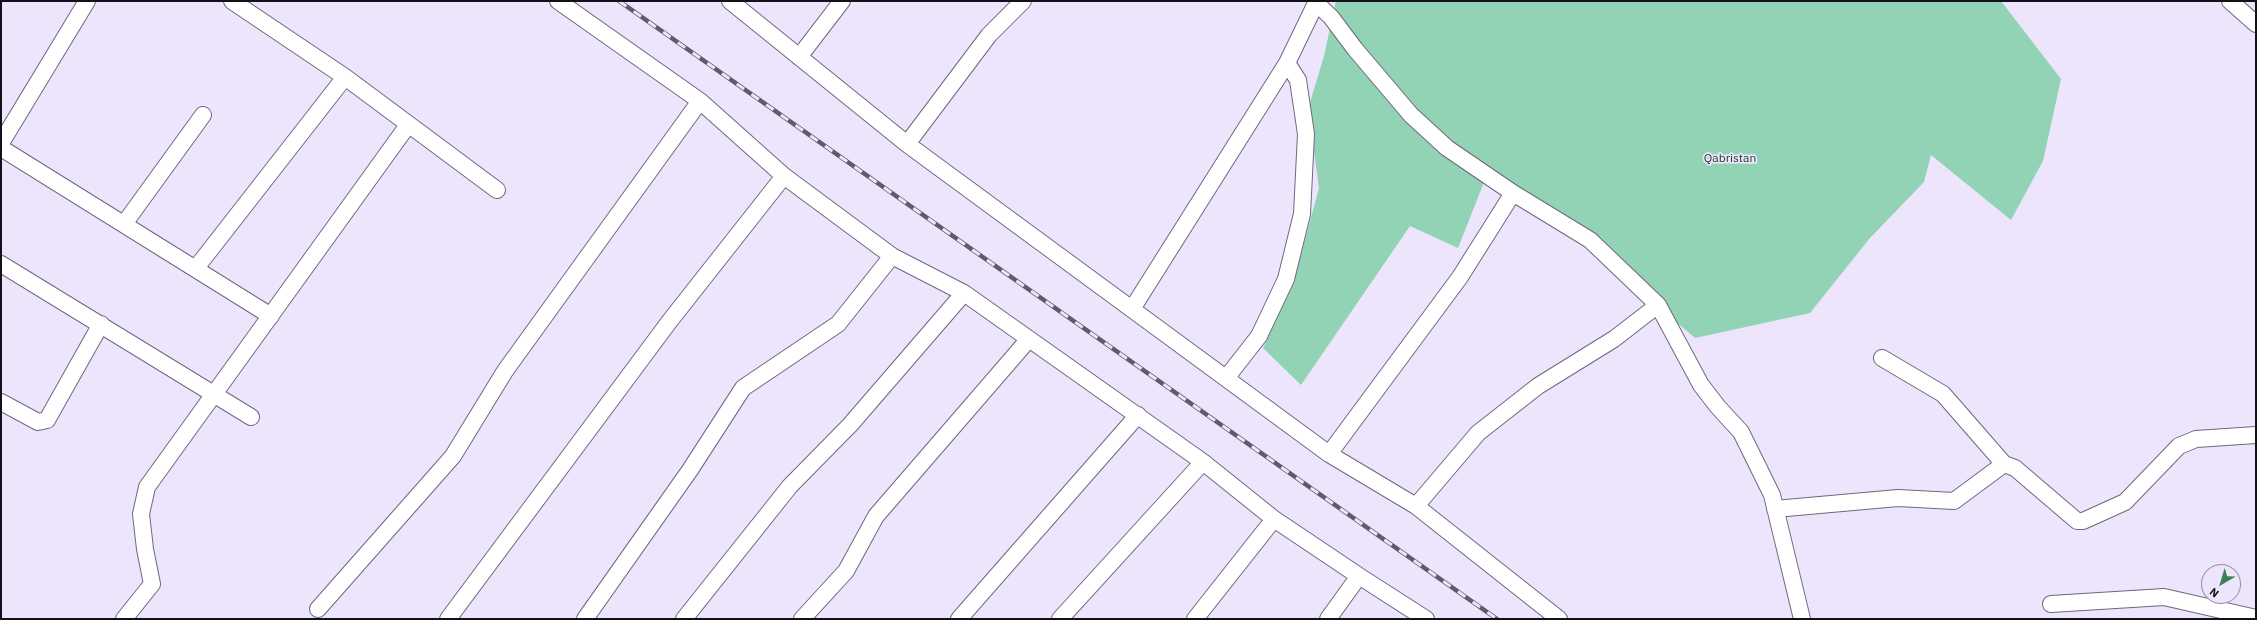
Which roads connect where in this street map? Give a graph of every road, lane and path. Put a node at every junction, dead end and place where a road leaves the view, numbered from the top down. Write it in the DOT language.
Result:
graph roads {
  1 [pos="88,1"];
  2 [pos="232,1"];
  3 [pos="558,1"];
  4 [pos="842,1"];
  5 [pos="1023,1"];
  6 [pos="2230,1"];
  7 [pos="734,2"];
  8 [pos="1317,3"];
  9 [pos="2256,24"];
  10 [pos="799,57"];
  11 [pos="1287,63"];
  12 [pos="345,77"];
  13 [pos="700,101"];
  14 [pos="203,115"];
  15 [pos="408,125"];
  16 [pos="1,143"];
  17 [pos="906,144"];
  18 [pos="1,148"];
  19 [pos="784,176"];
  20 [pos="497,190"];
  21 [pos="1513,193"];
  22 [pos="124,224"];
  23 [pos="892,256"];
  24 [pos="1,264"];
  25 [pos="196,268"];
  26 [pos="964,293"];
  27 [pos="1658,305"];
  28 [pos="1132,310"];
  29 [pos="271,316"];
  30 [pos="101,324"];
  31 [pos="1029,339"];
  32 [pos="1882,358"];
  33 [pos="1227,377"];
  34 [pos="214,394"];
  35 [pos="1,402"];
  36 [pos="1138,415"];
  37 [pos="251,417"];
  38 [pos="2256,435"];
  39 [pos="1329,454"];
  40 [pos="1203,462"];
  41 [pos="2004,464"];
  42 [pos="1416,506"];
  43 [pos="1775,509"];
  44 [pos="1274,520"];
  45 [pos="1360,576"];
  46 [pos="2050,604"];
  47 [pos="318,609"];
  48 [pos="2256,618"];
  49 [pos="124,619"];
  50 [pos="448,619"];
  51 [pos="585,619"];
  52 [pos="684,619"];
  53 [pos="802,619"];
  54 [pos="959,619"];
  55 [pos="1060,619"];
  56 [pos="1195,619"];
  57 [pos="1328,619"];
  58 [pos="1426,619"];
  59 [pos="1559,619"];
  60 [pos="1802,619"];
  1 -- 16 [label="street"];
  2 -- 12 [label="street"];
  3 -- 13 [label="street"];
  4 -- 10 [label="street"];
  5 -- 17 [label="street"];
  6 -- 9 [label="street"];
  7 -- 10 [label="street"];
  8 -- 11 [label="street"];
  8 -- 21 [label="street"];
  10 -- 17 [label="street"];
  11 -- 28 [label="street"];
  11 -- 33 [label="street"];
  12 -- 15 [label="street"];
  12 -- 25 [label="street"];
  13 -- 19 [label="street"];
  13 -- 47 [label="street"];
  14 -- 22 [label="street"];
  15 -- 20 [label="street"];
  15 -- 29 [label="street"];
  17 -- 28 [label="street"];
  18 -- 22 [label="street"];
  19 -- 23 [label="street"];
  19 -- 50 [label="street"];
  21 -- 27 [label="street"];
  21 -- 39 [label="street"];
  22 -- 25 [label="street"];
  23 -- 26 [label="street"];
  23 -- 51 [label="street"];
  24 -- 30 [label="street"];
  25 -- 29 [label="street"];
  26 -- 31 [label="street"];
  26 -- 52 [label="street"];
  27 -- 42 [label="street"];
  27 -- 43 [label="street"];
  28 -- 33 [label="street"];
  29 -- 34 [label="street"];
  30 -- 34 [label="street"];
  30 -- 35 [label="street"];
  31 -- 36 [label="street"];
  31 -- 53 [label="street"];
  32 -- 41 [label="street"];
  33 -- 39 [label="street"];
  34 -- 37 [label="street"];
  34 -- 49 [label="street"];
  36 -- 40 [label="street"];
  36 -- 54 [label="street"];
  38 -- 41 [label="street"];
  39 -- 42 [label="street"];
  40 -- 44 [label="street"];
  40 -- 55 [label="street"];
  41 -- 43 [label="street"];
  42 -- 59 [label="street"];
  43 -- 60 [label="street"];
  44 -- 45 [label="street"];
  44 -- 56 [label="street"];
  45 -- 57 [label="street"];
  45 -- 58 [label="street"];
  46 -- 48 [label="street"];
}
